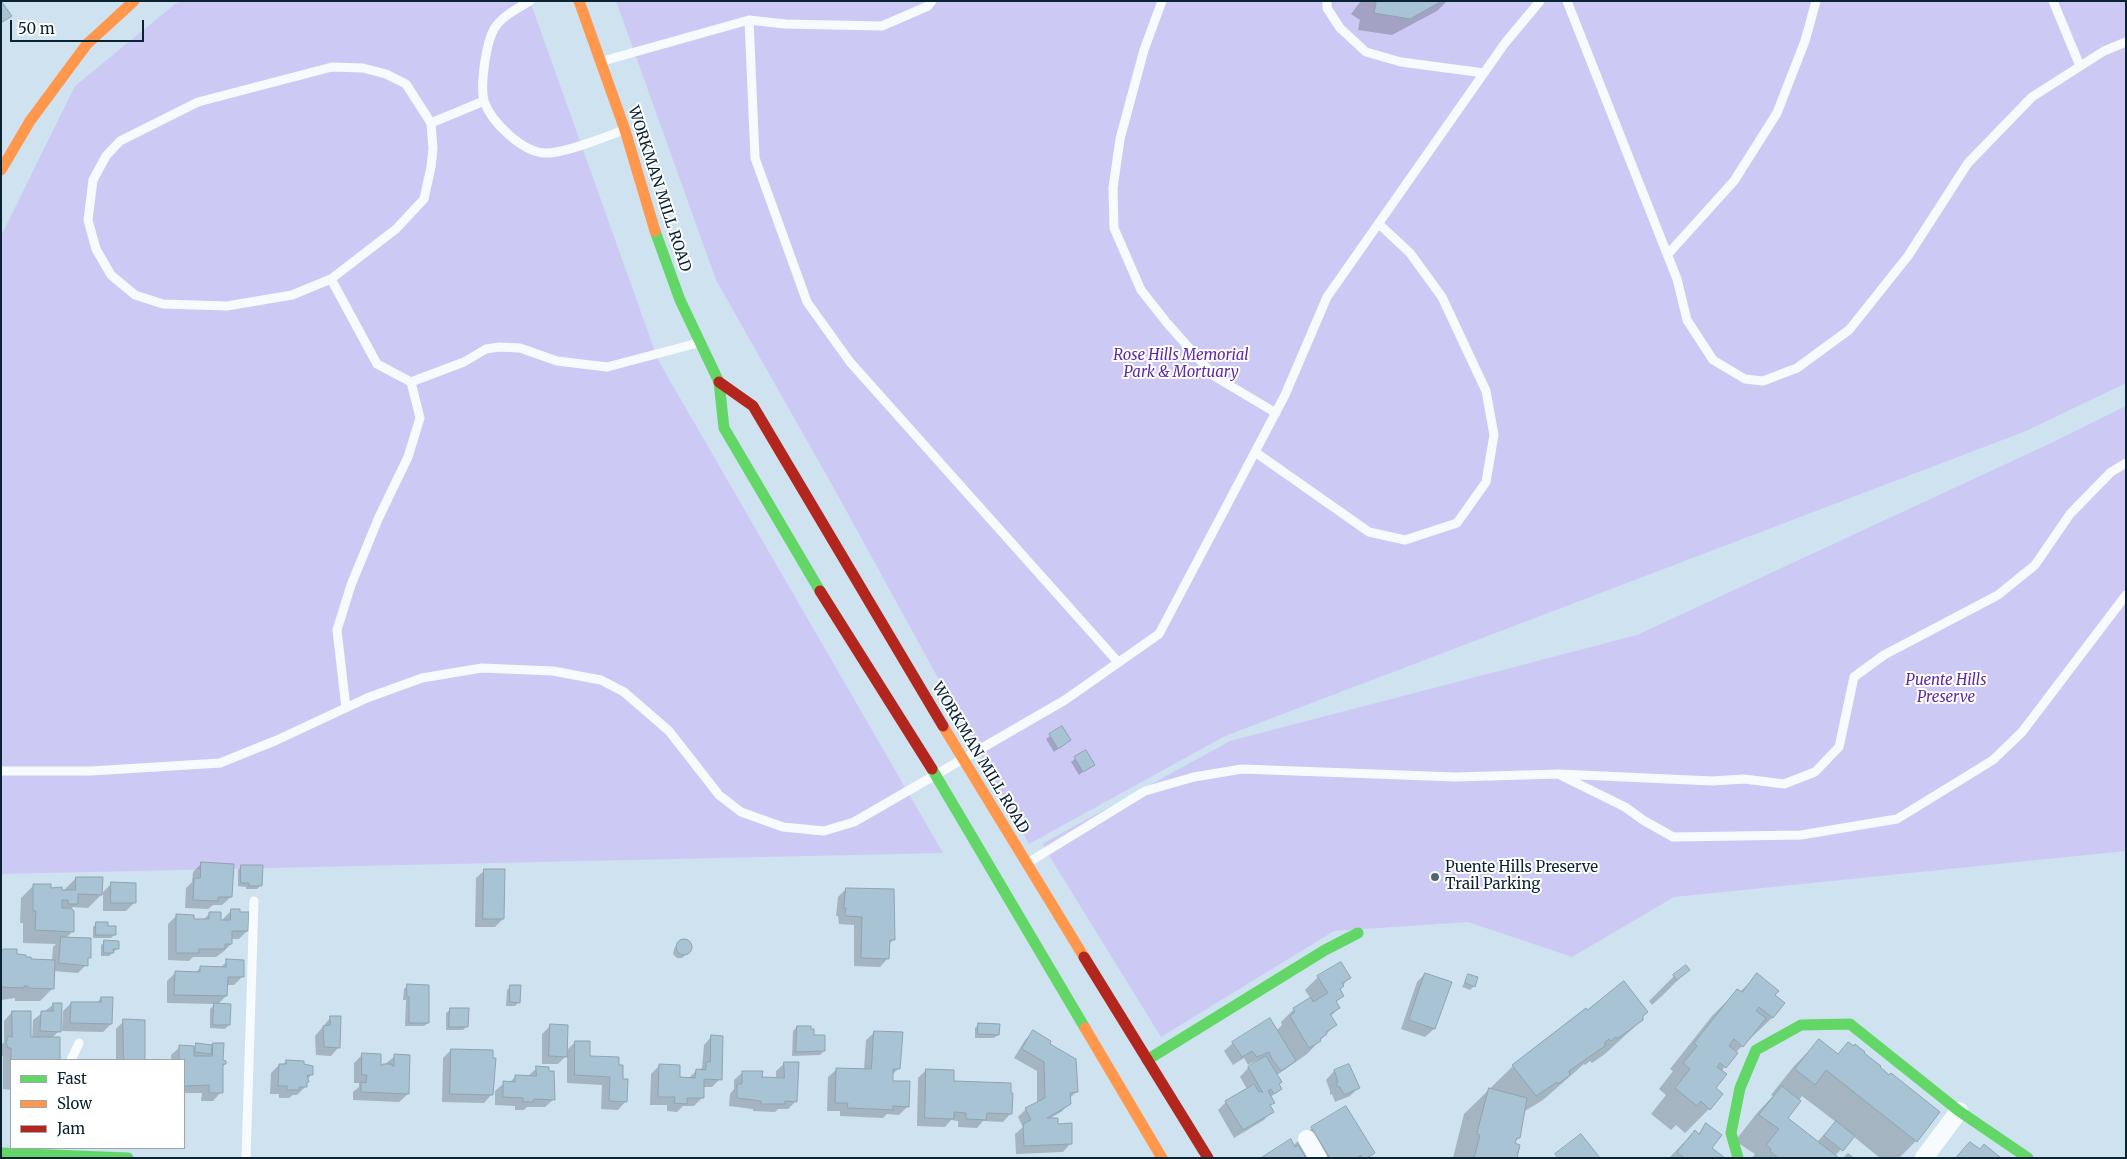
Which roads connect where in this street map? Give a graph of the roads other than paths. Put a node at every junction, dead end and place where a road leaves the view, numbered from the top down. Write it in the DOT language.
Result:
graph roads {
  1 [pos="134,1"];
  2 [pos="530,1"];
  3 [pos="579,1"];
  4 [pos="932,1"];
  5 [pos="1162,1"];
  6 [pos="1327,1"];
  7 [pos="1540,1"];
  8 [pos="1567,1"];
  9 [pos="1816,1"];
  10 [pos="2053,1"];
  11 [pos="749,20"];
  12 [pos="2126,42"];
  13 [pos="601,62"];
  14 [pos="2080,66"];
  15 [pos="1484,73"];
  16 [pos="484,101"];
  17 [pos="432,123"];
  18 [pos="625,130"];
  19 [pos="1,170"];
  20 [pos="1379,224"];
  21 [pos="1668,254"];
  22 [pos="331,279"];
  23 [pos="700,343"];
  24 [pos="411,382"];
  25 [pos="719,382"];
  26 [pos="1276,413"];
  27 [pos="1255,452"];
  28 [pos="2126,463"];
  29 [pos="2126,595"];
  30 [pos="1118,662"];
  31 [pos="346,708"];
  32 [pos="962,758"];
  33 [pos="1,771"];
  34 [pos="1559,774"];
  35 [pos="936,775"];
  36 [pos="1027,864"];
  37 [pos="254,901"];
  38 [pos="1358,933"];
  39 [pos="79,1043"];
  40 [pos="71,1059"];
  41 [pos="1147,1060"];
  42 [pos="1959,1111"];
  43 [pos="1307,1139"];
  44 [pos="68,1152"];
  45 [pos="1,1153"];
  46 [pos="128,1158"];
  47 [pos="246,1158"];
  48 [pos="1162,1158"];
  49 [pos="1208,1158"];
  50 [pos="1318,1158"];
  51 [pos="1738,1158"];
  52 [pos="1924,1158"];
  53 [pos="2028,1158"];
  1 -- 19 [label="main road"];
  2 -- 16 [label="lane"];
  3 -- 13 [label="main road, WORKMAN MILL ROAD"];
  4 -- 11 [label="lane"];
  5 -- 26 [label="lane"];
  6 -- 15 [label="lane"];
  7 -- 15 [label="lane"];
  8 -- 21 [label="lane"];
  9 -- 21 [label="lane"];
  10 -- 14 [label="lane"];
  11 -- 13 [label="lane"];
  11 -- 30 [label="lane"];
  12 -- 14 [label="lane"];
  13 -- 18 [label="main road, WORKMAN MILL ROAD"];
  14 -- 21 [label="lane"];
  15 -- 20 [label="lane"];
  16 -- 17 [label="lane"];
  16 -- 18 [label="lane"];
  17 -- 22 [label="lane"];
  17 -- 22 [label="lane"];
  18 -- 23 [label="main road, WORKMAN MILL ROAD"];
  20 -- 26 [label="lane"];
  20 -- 27 [label="lane"];
  22 -- 24 [label="lane"];
  23 -- 24 [label="lane"];
  23 -- 25 [label="main road, WORKMAN MILL ROAD"];
  24 -- 31 [label="lane"];
  25 -- 32 [label="main road, WORKMAN MILL ROAD"];
  25 -- 35 [label="main road, WORKMAN MILL ROAD"];
  26 -- 27 [label="lane"];
  27 -- 30 [label="lane"];
  28 -- 34 [label="lane"];
  29 -- 34 [label="lane"];
  30 -- 32 [label="lane"];
  31 -- 33 [label="lane"];
  31 -- 35 [label="lane"];
  32 -- 35 [label="lane"];
  32 -- 36 [label="main road, WORKMAN MILL ROAD"];
  34 -- 36 [label="lane"];
  35 -- 48 [label="main road, WORKMAN MILL ROAD"];
  36 -- 41 [label="main road, WORKMAN MILL ROAD"];
  37 -- 47 [label="lane"];
  38 -- 41 [label="main road"];
  39 -- 40 [label="lane"];
  41 -- 49 [label="main road, WORKMAN MILL ROAD"];
  42 -- 51 [label="main road"];
  42 -- 52 [label="street"];
  42 -- 53 [label="main road"];
  43 -- 50 [label="street"];
  44 -- 45 [label="main road"];
  44 -- 46 [label="main road"];
}
